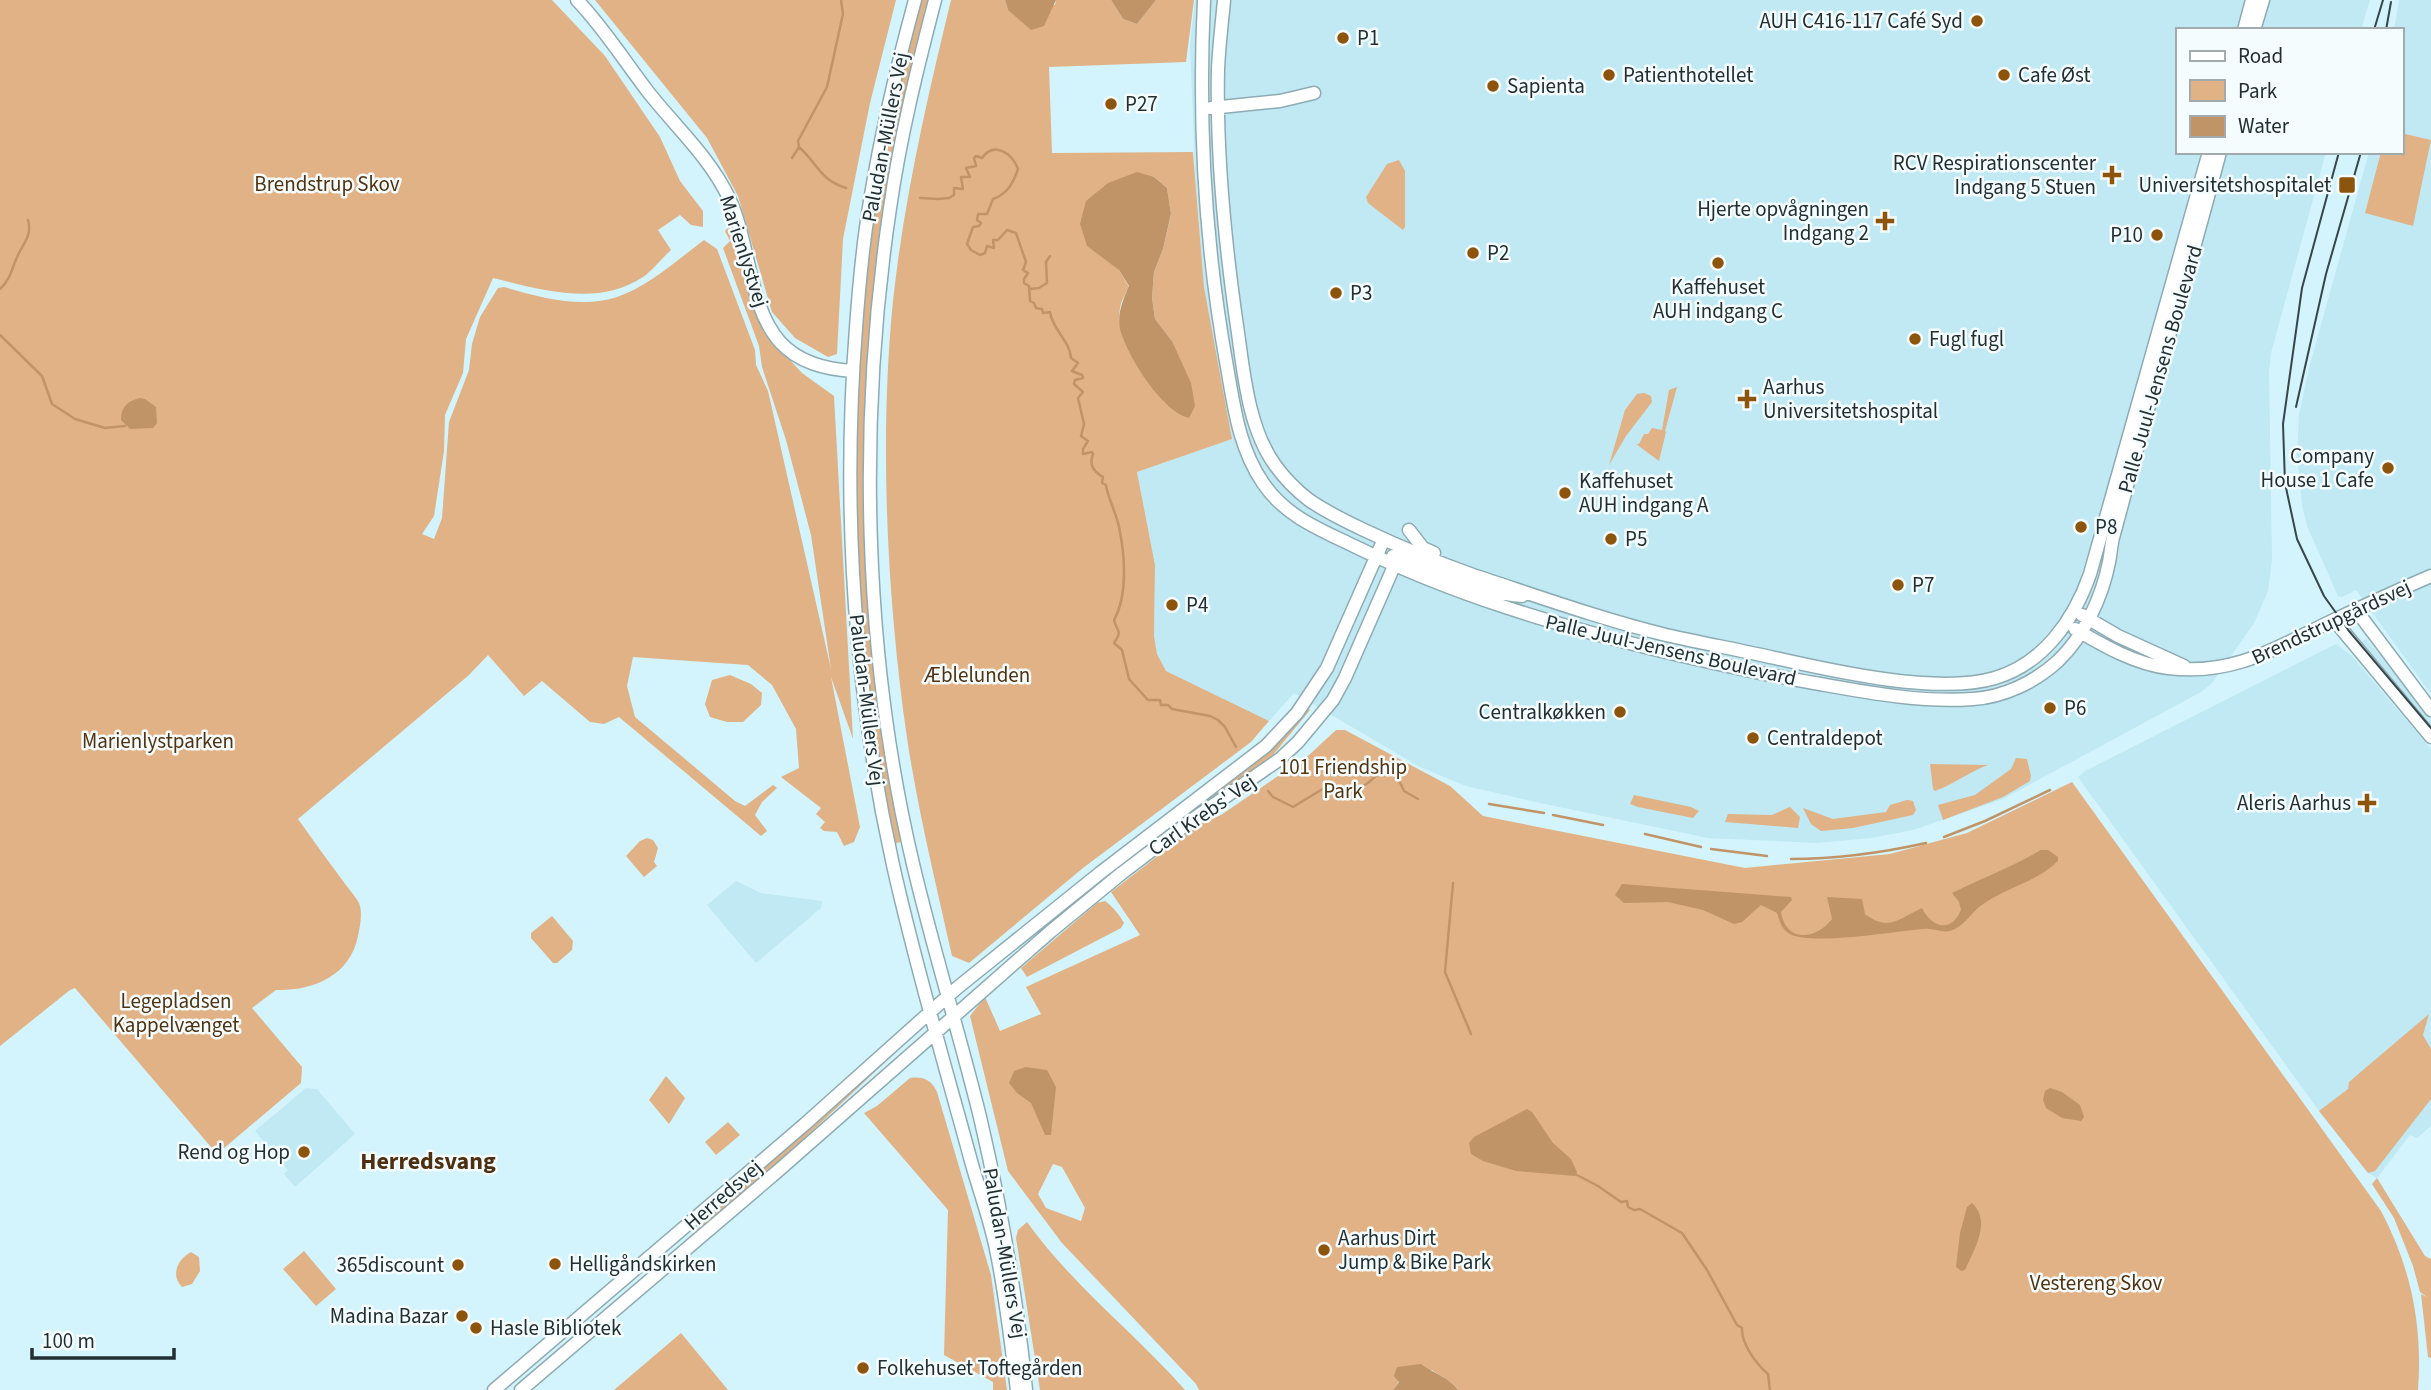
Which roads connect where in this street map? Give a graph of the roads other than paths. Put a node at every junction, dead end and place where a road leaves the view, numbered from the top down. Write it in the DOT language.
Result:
graph roads {
  1 [pos="577,0"];
  2 [pos="915,0"];
  3 [pos="935,0"];
  4 [pos="1204,0"];
  5 [pos="1224,0"];
  6 [pos="2252,0"];
  7 [pos="2263,0"];
  8 [pos="1203,20"];
  9 [pos="2245,28"];
  10 [pos="2255,28"];
  11 [pos="1314,93"];
  12 [pos="1213,110"];
  13 [pos="2207,154"];
  14 [pos="2219,154"];
  15 [pos="852,371"];
  16 [pos="1409,530"];
  17 [pos="1384,539"];
  18 [pos="1375,556"];
  19 [pos="1398,557"];
  20 [pos="2431,576"];
  21 [pos="1491,581"];
  22 [pos="1541,597"];
  23 [pos="2356,610"];
  24 [pos="2334,620"];
  25 [pos="2082,622"];
  26 [pos="2188,668"];
  27 [pos="2431,710"];
  28 [pos="2431,737"];
  29 [pos="948,996"];
  30 [pos="930,1011"];
  31 [pos="953,1016"];
  32 [pos="936,1031"];
  33 [pos="495,1390"];
  34 [pos="521,1390"];
  35 [pos="1017,1390"];
  36 [pos="1026,1390"];
  1 -- 15 [label="street, Marienlystvej"];
  2 -- 15 [label="street, Paludan-Müllers Vej"];
  3 -- 29 [label="street, Paludan-Müllers Vej"];
  4 -- 8 [label="street, Palle Juul-Jensens Boulevard"];
  5 -- 12 [label="street, Palle Juul-Jensens Boulevard"];
  6 -- 9 [label="street"];
  7 -- 10 [label="street"];
  8 -- 12 [label="street"];
  8 -- 12 [label="street, Palle Juul-Jensens Boulevard"];
  11 -- 12 [label="street"];
  12 -- 17 [label="street, Palle Juul-Jensens Boulevard"];
  12 -- 18 [label="street, Palle Juul-Jensens Boulevard"];
  13 -- 25 [label="street, Palle Juul-Jensens Boulevard"];
  14 -- 25 [label="street, Palle Juul-Jensens Boulevard"];
  15 -- 30 [label="street, Paludan-Müllers Vej"];
  16 -- 21 [label="street"];
  17 -- 18 [label="street, Carl Krebs' Vej"];
  17 -- 19 [label="street, Palle Juul-Jensens Boulevard"];
  18 -- 19 [label="street, Palle Juul-Jensens Boulevard"];
  18 -- 29 [label="street, Carl Krebs' Vej"];
  19 -- 21 [label="street, Palle Juul-Jensens Boulevard"];
  19 -- 22 [label="street"];
  19 -- 25 [label="street, Palle Juul-Jensens Boulevard"];
  19 -- 31 [label="street, Carl Krebs' Vej"];
  20 -- 23 [label="street, Brendstrupgårdsvej"];
  21 -- 22 [label="street, Palle Juul-Jensens Boulevard"];
  22 -- 25 [label="street, Palle Juul-Jensens Boulevard"];
  23 -- 24 [label="street, Brendstrupgårdsvej"];
  23 -- 27 [label="street"];
  24 -- 26 [label="street, Brendstrupgårdsvej"];
  24 -- 28 [label="street"];
  25 -- 26 [label="street, Brendstrupgårdsvej"];
  25 -- 26 [label="street, Brendstrupgårdsvej"];
  29 -- 30 [label="street, Herredsvej"];
  29 -- 31 [label="street, Paludan-Müllers Vej"];
  30 -- 32 [label="street, Paludan-Müllers Vej"];
  30 -- 33 [label="street, Herredsvej"];
  31 -- 32 [label="street, Carl Krebs' Vej"];
  31 -- 36 [label="street, Paludan-Müllers Vej"];
  32 -- 34 [label="street, Herredsvej"];
  32 -- 35 [label="street, Paludan-Müllers Vej"];
}
